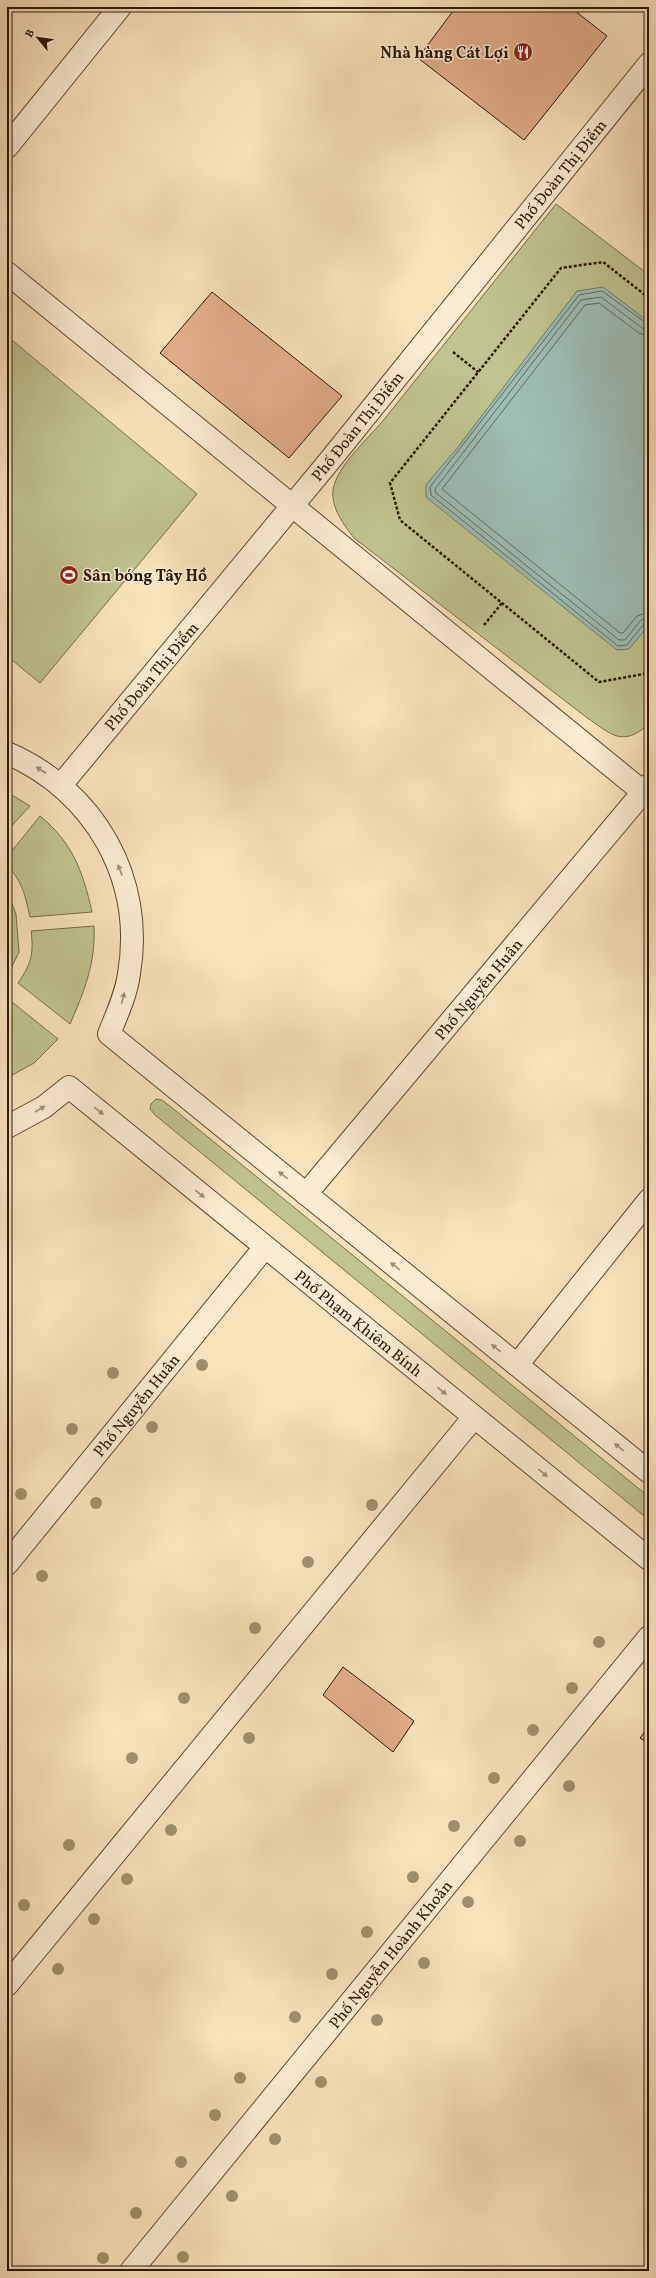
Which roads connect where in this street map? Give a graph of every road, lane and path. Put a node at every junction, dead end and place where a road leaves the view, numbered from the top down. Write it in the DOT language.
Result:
graph roads {
  1 [pos="120,7"];
  2 [pos="649,64"];
  3 [pos="7,147"];
  4 [pos="7,274"];
  5 [pos="649,298"];
  6 [pos="452,351"];
  7 [pos="478,372"];
  8 [pos="292,506"];
  9 [pos="502,603"];
  10 [pos="484,625"];
  11 [pos="649,667"];
  12 [pos="7,753"];
  13 [pos="61,785"];
  14 [pos="646,789"];
  15 [pos="7,1127"];
  16 [pos="306,1194"];
  17 [pos="649,1200"];
  18 [pos="265,1247"];
  19 [pos="517,1365"];
  20 [pos="474,1417"];
  21 [pos="649,1472"];
  22 [pos="649,1559"];
  23 [pos="7,1564"];
  24 [pos="649,1637"];
  25 [pos="7,1985"];
  26 [pos="132,2271"];
  1 -- 3 [label="street"];
  2 -- 8 [label="street, Phố Đoàn Thị Điểm"];
  4 -- 8 [label="street"];
  5 -- 7 [label="path"];
  6 -- 7 [label="path"];
  7 -- 9 [label="path"];
  8 -- 13 [label="street, Phố Đoàn Thị Điểm"];
  8 -- 14 [label="street"];
  9 -- 10 [label="path"];
  9 -- 11 [label="path"];
  13 -- 12 [label="street, one-way"];
  16 -- 13 [label="street, one-way"];
  14 -- 16 [label="street, Phố Nguyễn Huân"];
  15 -- 18 [label="street, Phố Phạm Khiêm Bính, one-way"];
  19 -- 16 [label="street, one-way"];
  17 -- 19 [label="street"];
  18 -- 20 [label="street, Phố Phạm Khiêm Bính, one-way"];
  18 -- 23 [label="street, Phố Nguyễn Huân"];
  21 -- 19 [label="street, one-way"];
  20 -- 22 [label="street, Phố Phạm Khiêm Bính, one-way"];
  20 -- 25 [label="street"];
  24 -- 26 [label="street, Phố Nguyễn Hoành Khoản"];
}
